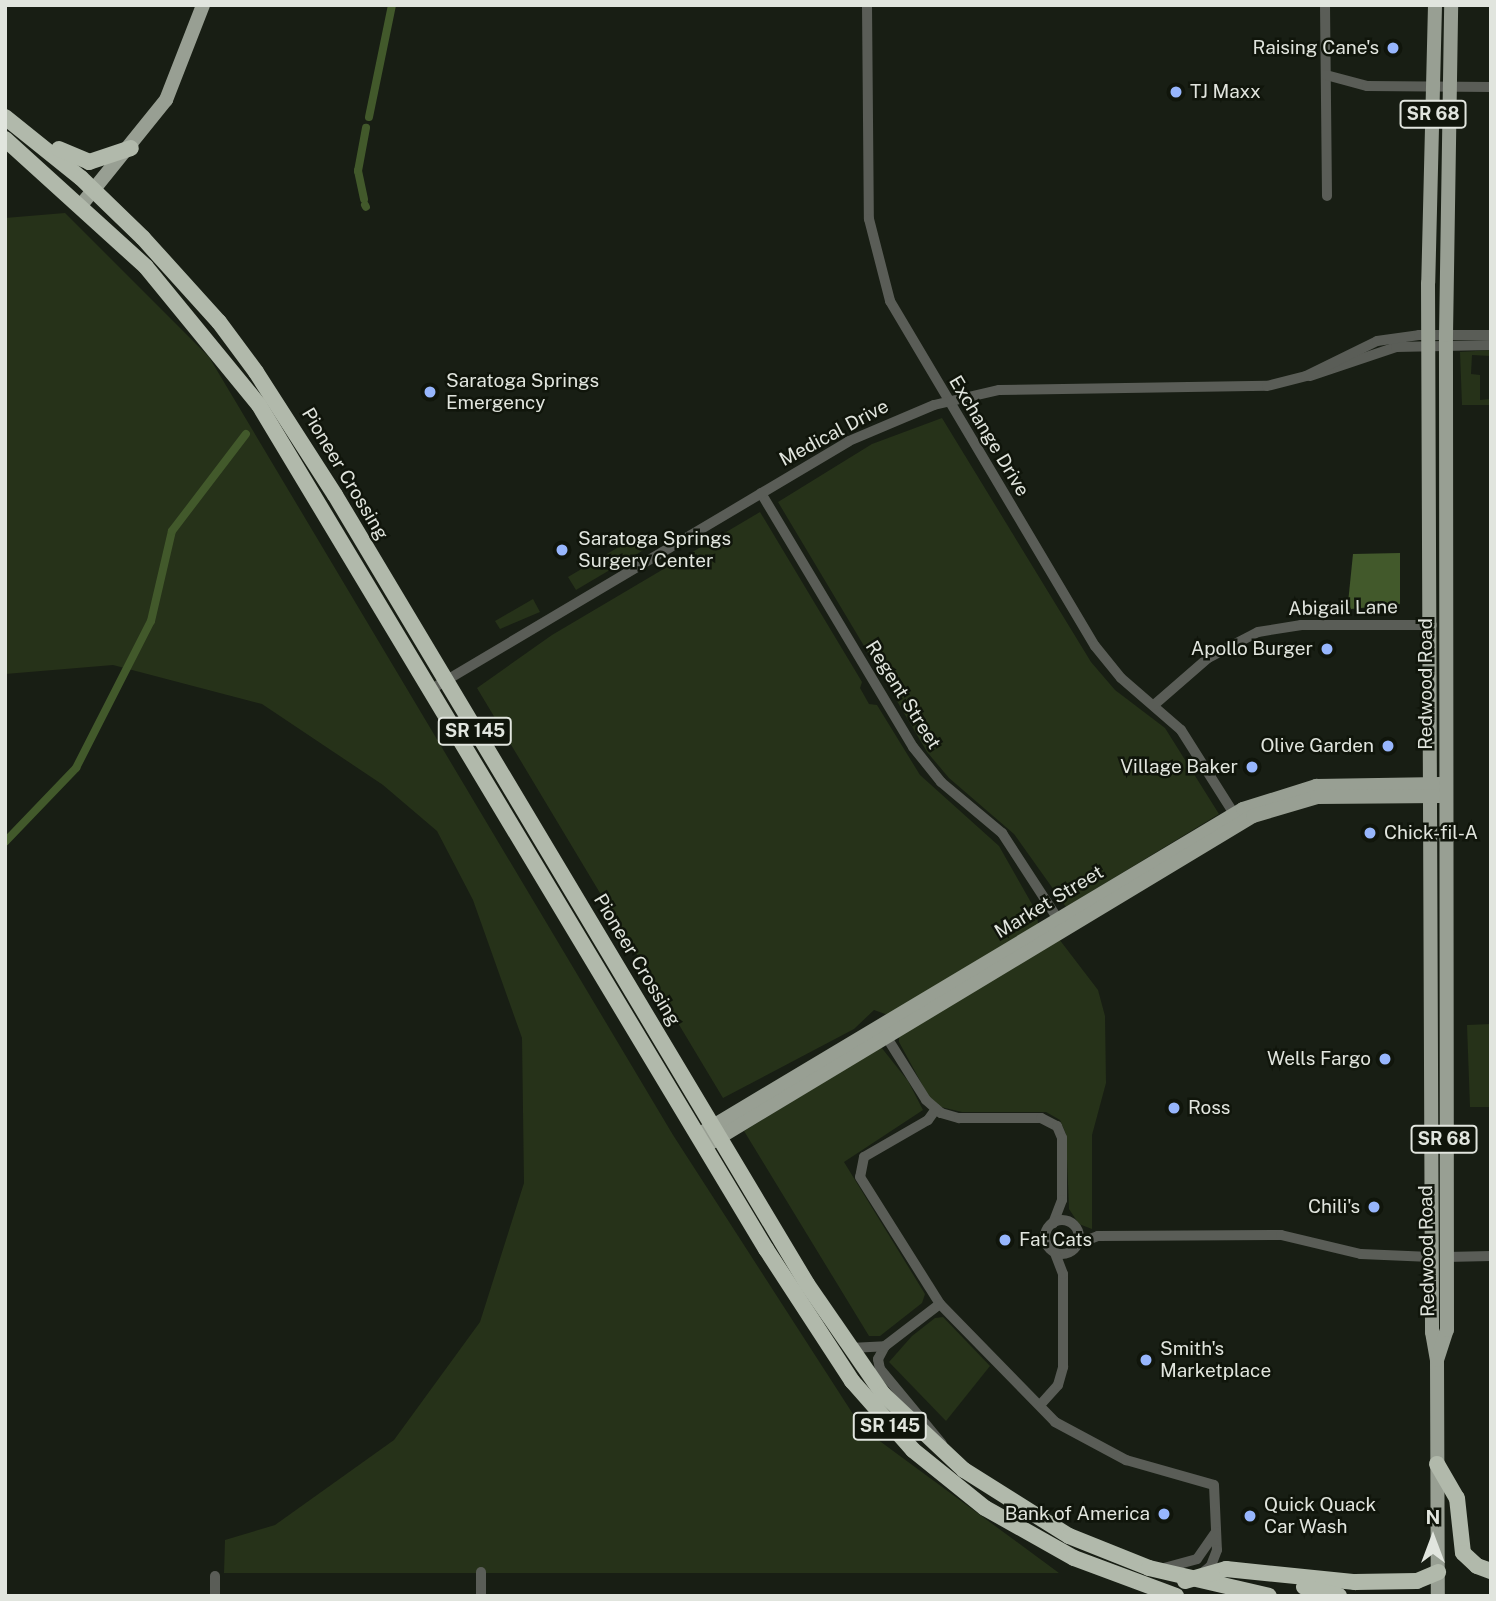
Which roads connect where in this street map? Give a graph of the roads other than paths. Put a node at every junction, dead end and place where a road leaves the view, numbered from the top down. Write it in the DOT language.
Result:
graph roads {
  1 [pos="203,5"];
  2 [pos="867,5"];
  3 [pos="1325,5"];
  4 [pos="1435,5"];
  5 [pos="1451,5"];
  6 [pos="1326,75"];
  7 [pos="1442,86"];
  8 [pos="1491,86"];
  9 [pos="10,120"];
  10 [pos="5,139"];
  11 [pos="131,148"];
  12 [pos="94,191"];
  13 [pos="1327,196"];
  14 [pos="82,205"];
  15 [pos="1491,335"];
  16 [pos="1429,339"];
  17 [pos="1446,340"];
  18 [pos="1491,345"];
  19 [pos="947,400"];
  20 [pos="761,493"];
  21 [pos="1432,625"];
  22 [pos="445,681"];
  23 [pos="430,690"];
  24 [pos="1154,705"];
  25 [pos="1438,790"];
  26 [pos="1237,818"];
  27 [pos="1060,924"];
  28 [pos="883,1031"];
  29 [pos="936,1109"];
  30 [pos="716,1132"];
  31 [pos="701,1141"];
  32 [pos="1062,1200"];
  33 [pos="1053,1223"];
  34 [pos="1075,1226"];
  35 [pos="1098,1236"];
  36 [pos="1076,1246"];
  37 [pos="1054,1251"];
  38 [pos="1439,1256"];
  39 [pos="1491,1256"];
  40 [pos="1063,1275"];
  41 [pos="940,1304"];
  42 [pos="885,1346"];
  43 [pos="848,1348"];
  44 [pos="1041,1404"];
  45 [pos="944,1453"];
  46 [pos="1437,1464"];
  47 [pos="1009,1523"];
  48 [pos="1217,1530"];
  49 [pos="1217,1563"];
  50 [pos="1149,1568"];
  51 [pos="1491,1571"];
  52 [pos="481,1572"];
  53 [pos="1438,1572"];
  54 [pos="215,1576"];
  55 [pos="1195,1577"];
  56 [pos="215,1596"];
  57 [pos="481,1596"];
  58 [pos="1176,1596"];
  59 [pos="1269,1596"];
  60 [pos="1339,1596"];
  61 [pos="1438,1596"];
  1 -- 11 [label="main road"];
  2 -- 19 [label="street, Exchange Drive"];
  3 -- 6 [label="street"];
  4 -- 7 [label="main road, Redwood Road / SR 68"];
  5 -- 7 [label="main road, Redwood Road / SR 68"];
  6 -- 7 [label="street"];
  6 -- 13 [label="street"];
  7 -- 8 [label="street"];
  7 -- 16 [label="main road, Redwood Road / SR 68"];
  7 -- 17 [label="main road, Redwood Road / SR 68"];
  9 -- 11 [label="highway"];
  9 -- 12 [label="highway, SR 145"];
  10 -- 14 [label="highway, SR 145"];
  11 -- 12 [label="main road"];
  12 -- 14 [label="main road"];
  12 -- 22 [label="highway, Pioneer Crossing / SR 145"];
  14 -- 23 [label="highway, Pioneer Crossing / SR 145"];
  15 -- 17 [label="street"];
  16 -- 17 [label="street, Medical Drive"];
  16 -- 19 [label="street, Medical Drive"];
  16 -- 21 [label="main road, Redwood Road / SR 68"];
  17 -- 18 [label="street"];
  17 -- 25 [label="main road, Redwood Road / SR 68"];
  19 -- 20 [label="street, Medical Drive"];
  19 -- 24 [label="street, Exchange Drive"];
  20 -- 22 [label="street, Medical Drive"];
  20 -- 27 [label="street, Regent Street"];
  21 -- 24 [label="street, Abigail Lane"];
  21 -- 25 [label="main road, Redwood Road / SR 68"];
  22 -- 23 [label="street, Medical Drive"];
  22 -- 30 [label="highway, Pioneer Crossing / SR 145"];
  23 -- 31 [label="highway, Pioneer Crossing / SR 145"];
  24 -- 26 [label="street, Exchange Drive"];
  25 -- 26 [label="main road, Market Street"];
  25 -- 38 [label="main road, Redwood Road / SR 68"];
  26 -- 27 [label="main road, Market Street"];
  27 -- 28 [label="main road, Market Street"];
  28 -- 29 [label="street"];
  28 -- 30 [label="main road, Market Street"];
  29 -- 32 [label="street"];
  29 -- 41 [label="street"];
  30 -- 31 [label="main road, Market Street"];
  30 -- 43 [label="highway, Pioneer Crossing / SR 145"];
  31 -- 47 [label="highway, Pioneer Crossing / SR 145"];
  32 -- 33 [label="street"];
  32 -- 34 [label="street"];
  33 -- 34 [label="street"];
  33 -- 37 [label="street"];
  34 -- 35 [label="street"];
  34 -- 36 [label="street"];
  35 -- 36 [label="street"];
  35 -- 38 [label="street"];
  36 -- 37 [label="street"];
  36 -- 40 [label="street"];
  37 -- 40 [label="street"];
  38 -- 39 [label="street"];
  38 -- 46 [label="main road, Redwood Road / SR 68"];
  40 -- 44 [label="street"];
  41 -- 42 [label="street"];
  41 -- 44 [label="street"];
  42 -- 43 [label="street"];
  42 -- 45 [label="street"];
  43 -- 45 [label="highway, Pioneer Crossing / SR 145"];
  44 -- 48 [label="street"];
  45 -- 50 [label="highway, Pioneer Crossing / SR 145"];
  46 -- 51 [label="highway"];
  46 -- 53 [label="main road, Redwood Road / SR 68"];
  47 -- 55 [label="highway"];
  47 -- 58 [label="highway, Pioneer Crossing / SR 145"];
  48 -- 49 [label="street"];
  48 -- 50 [label="street"];
  49 -- 53 [label="highway"];
  49 -- 55 [label="highway"];
  49 -- 60 [label="highway"];
  50 -- 55 [label="highway, Pioneer Crossing / SR 145"];
  52 -- 57 [label="street"];
  53 -- 61 [label="main road, Redwood Road / SR 68"];
  54 -- 56 [label="street"];
  55 -- 59 [label="highway, Pioneer Crossing / SR 145"];
}
